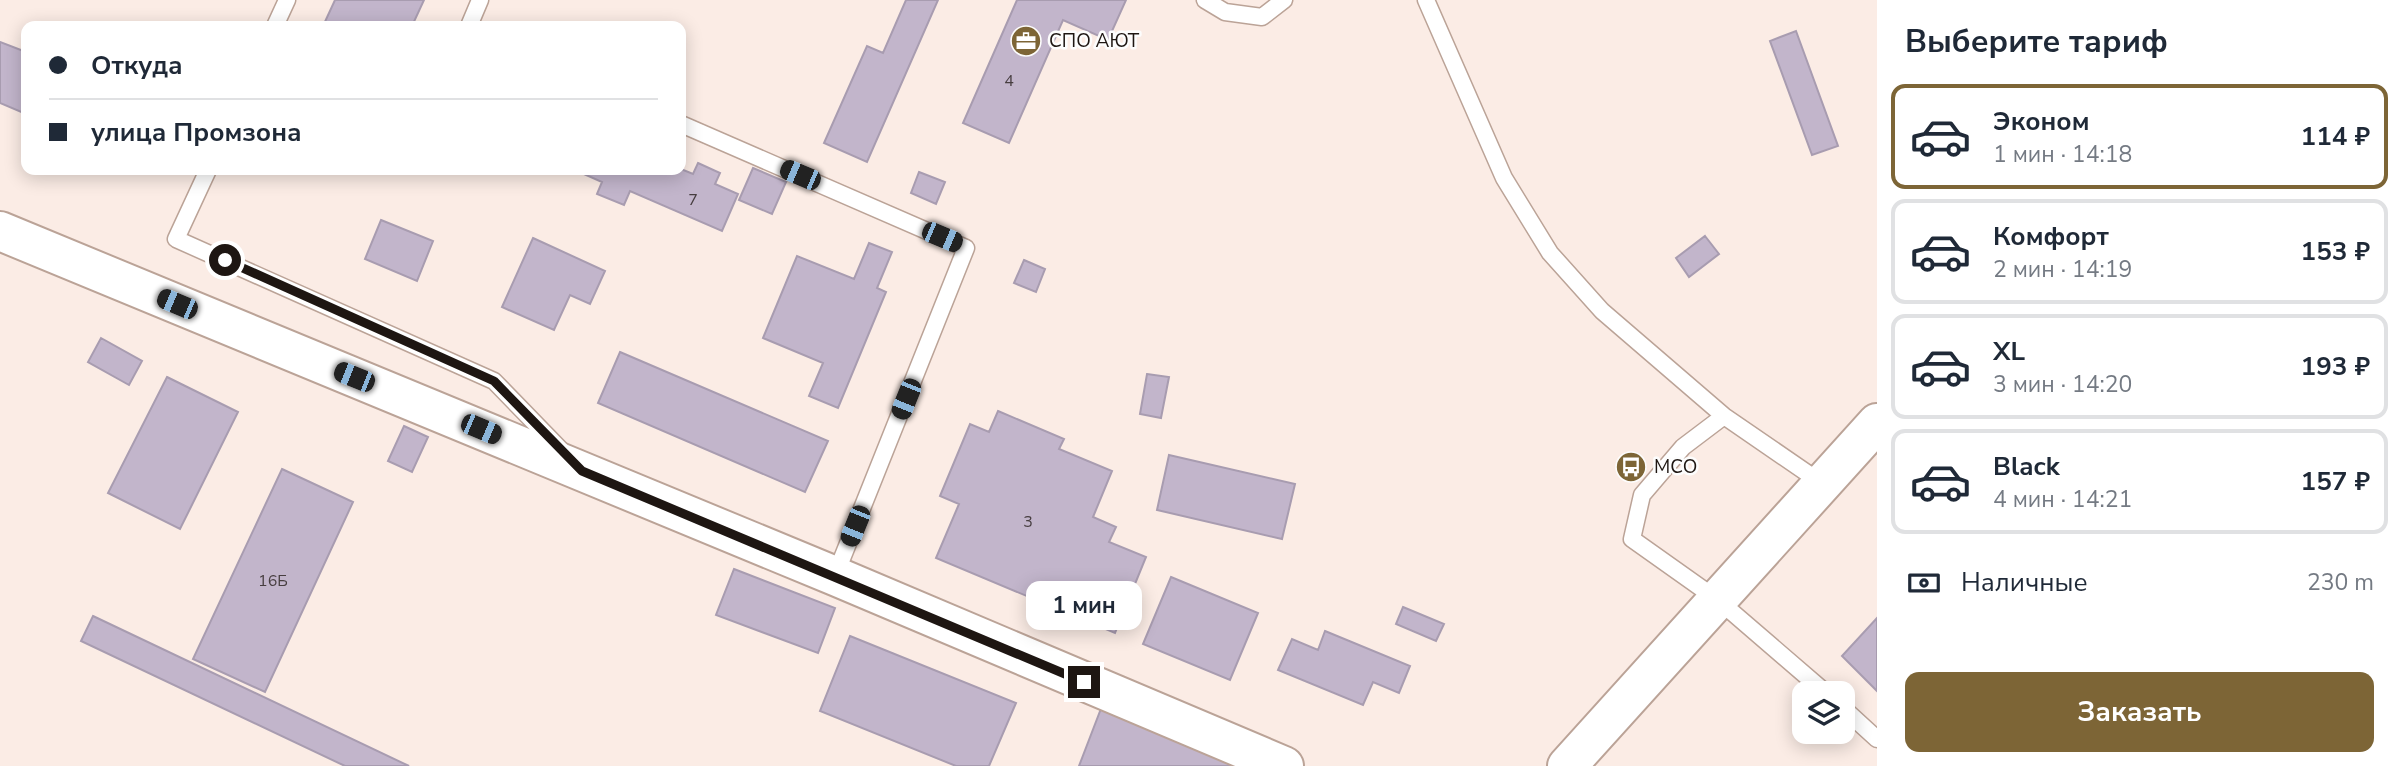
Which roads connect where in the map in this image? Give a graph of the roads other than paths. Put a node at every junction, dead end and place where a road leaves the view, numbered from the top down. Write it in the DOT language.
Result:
graph roads {
  1 [pos="287,0"];
  2 [pos="480,0"];
  3 [pos="1205,0"];
  4 [pos="1284,0"];
  5 [pos="1426,0"];
  6 [pos="277,21"];
  7 [pos="471,21"];
  8 [pos="686,126"];
  9 [pos="206,175"];
  10 [pos="0,230"];
  11 [pos="1724,416"];
  12 [pos="1877,423"];
  13 [pos="582,471"];
  14 [pos="1823,484"];
  15 [pos="835,576"];
  16 [pos="1718,600"];
  17 [pos="1812,681"];
  18 [pos="1855,719"];
  19 [pos="1877,739"];
  20 [pos="1284,766"];
  21 [pos="1567,766"];
  1 -- 6 [label="lane"];
  2 -- 7 [label="lane"];
  3 -- 4 [label="lane"];
  5 -- 11 [label="lane"];
  8 -- 15 [label="lane"];
  9 -- 13 [label="lane"];
  10 -- 13 [label="main road"];
  11 -- 14 [label="lane"];
  11 -- 16 [label="lane"];
  12 -- 14 [label="main road"];
  13 -- 15 [label="main road"];
  14 -- 16 [label="main road"];
  15 -- 20 [label="main road"];
  16 -- 17 [label="lane"];
  16 -- 21 [label="main road"];
  18 -- 19 [label="lane"];
}
